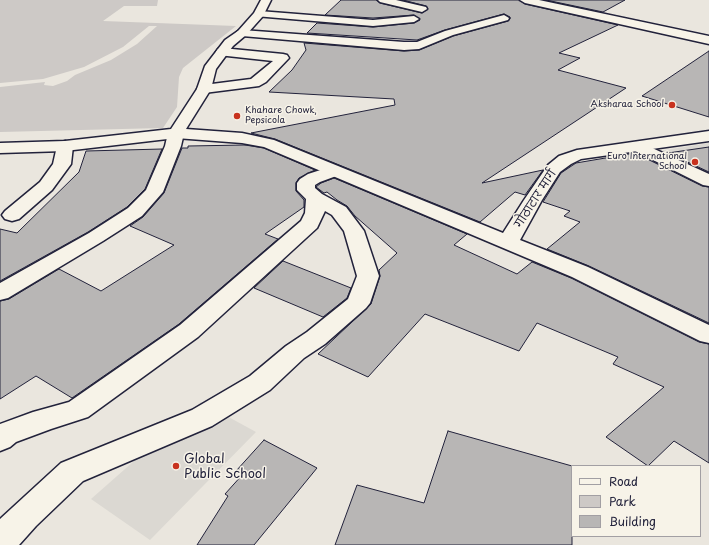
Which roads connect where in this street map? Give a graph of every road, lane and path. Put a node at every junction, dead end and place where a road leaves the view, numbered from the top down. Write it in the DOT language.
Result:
graph roads {
  1 [pos="266,0"];
  2 [pos="383,0"];
  3 [pos="525,0"];
  4 [pos="422,9"];
  5 [pos="259,14"];
  6 [pos="504,18"];
  7 [pos="414,19"];
  8 [pos="242,33"];
  9 [pos="296,38"];
  10 [pos="709,40"];
  11 [pos="222,52"];
  12 [pos="283,58"];
  13 [pos="204,88"];
  14 [pos="176,133"];
  15 [pos="709,136"];
  16 [pos="65,146"];
  17 [pos="639,147"];
  18 [pos="0,148"];
  19 [pos="332,171"];
  20 [pos="709,181"];
  21 [pos="315,198"];
  22 [pos="12,216"];
  23 [pos="508,243"];
  24 [pos="0,294"];
  25 [pos="709,335"];
  26 [pos="0,438"];
  27 [pos="0,542"];
  1 -- 5 [label="street"];
  2 -- 4 [label="street"];
  3 -- 10 [label="street"];
  5 -- 7 [label="street"];
  5 -- 8 [label="street"];
  6 -- 9 [label="street"];
  8 -- 9 [label="street"];
  8 -- 11 [label="street"];
  9 -- 12 [label="street"];
  11 -- 12 [label="street"];
  11 -- 13 [label="street"];
  12 -- 13 [label="street"];
  13 -- 14 [label="street"];
  14 -- 16 [label="street"];
  14 -- 19 [label="street"];
  14 -- 24 [label="street"];
  15 -- 17 [label="street, गोठाटार मार्ग"];
  16 -- 18 [label="street"];
  16 -- 22 [label="street"];
  17 -- 20 [label="street"];
  17 -- 23 [label="street, गोठाटार मार्ग"];
  19 -- 21 [label="street"];
  19 -- 23 [label="street"];
  21 -- 26 [label="street"];
  21 -- 27 [label="street"];
  23 -- 25 [label="street"];
}
